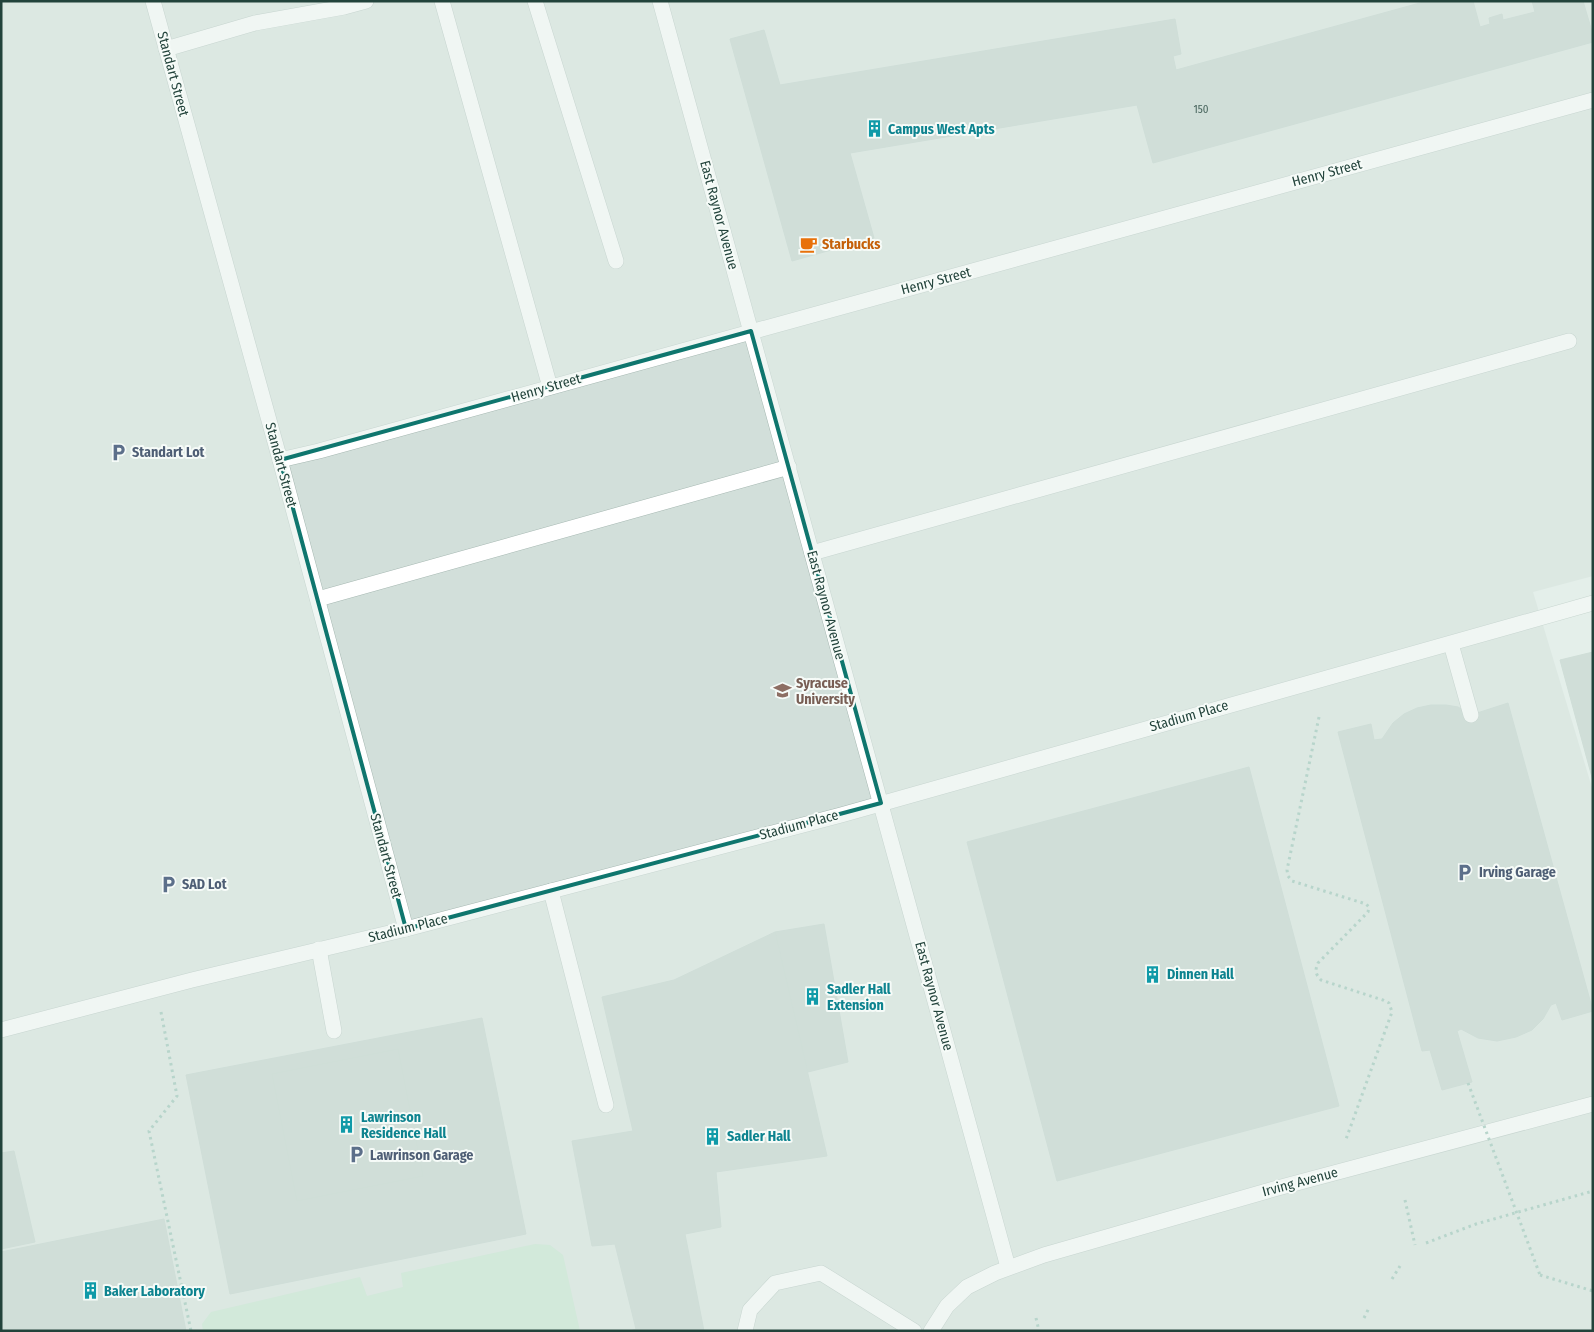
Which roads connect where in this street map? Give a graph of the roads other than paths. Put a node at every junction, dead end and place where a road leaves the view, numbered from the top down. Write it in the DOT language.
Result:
graph roads {
  1 [pos="153,1"];
  2 [pos="366,1"];
  3 [pos="442,1"];
  4 [pos="535,1"];
  5 [pos="660,1"];
  6 [pos="166,49"];
  7 [pos="1593,100"];
  8 [pos="616,261"];
  9 [pos="751,331"];
  10 [pos="1569,341"];
  11 [pos="550,387"];
  12 [pos="280,460"];
  13 [pos="788,467"];
  14 [pos="812,553"];
  15 [pos="318,599"];
  16 [pos="1593,603"];
  17 [pos="1451,644"];
  18 [pos="1471,715"];
  19 [pos="881,803"];
  20 [pos="551,891"];
  21 [pos="406,929"];
  22 [pos="319,950"];
  23 [pos="1,1030"];
  24 [pos="334,1031"];
  25 [pos="1593,1104"];
  26 [pos="606,1105"];
  27 [pos="1008,1267"];
  28 [pos="745,1331"];
  29 [pos="914,1331"];
  30 [pos="931,1331"];
  1 -- 6 [label="street, Standart Street"];
  2 -- 6 [label="street"];
  3 -- 11 [label="street"];
  4 -- 8 [label="street"];
  5 -- 9 [label="street, East Raynor Avenue"];
  6 -- 12 [label="street, Standart Street"];
  7 -- 9 [label="street, Henry Street"];
  9 -- 11 [label="street, Henry Street"];
  9 -- 13 [label="street, East Raynor Avenue"];
  10 -- 14 [label="street"];
  11 -- 12 [label="street, Henry Street"];
  12 -- 15 [label="street, Standart Street"];
  13 -- 14 [label="street, East Raynor Avenue"];
  13 -- 15 [label="street"];
  14 -- 19 [label="street, East Raynor Avenue"];
  15 -- 21 [label="street, Standart Street"];
  16 -- 17 [label="street, Stadium Place"];
  17 -- 18 [label="street"];
  17 -- 19 [label="street, Stadium Place"];
  19 -- 20 [label="street, Stadium Place"];
  19 -- 27 [label="street, East Raynor Avenue"];
  20 -- 21 [label="street, Stadium Place"];
  20 -- 26 [label="street"];
  21 -- 22 [label="street, Stadium Place"];
  22 -- 23 [label="street, Stadium Place"];
  22 -- 24 [label="street"];
  25 -- 27 [label="street, Irving Avenue"];
  27 -- 30 [label="street, Irving Avenue"];
  28 -- 29 [label="street"];
}
